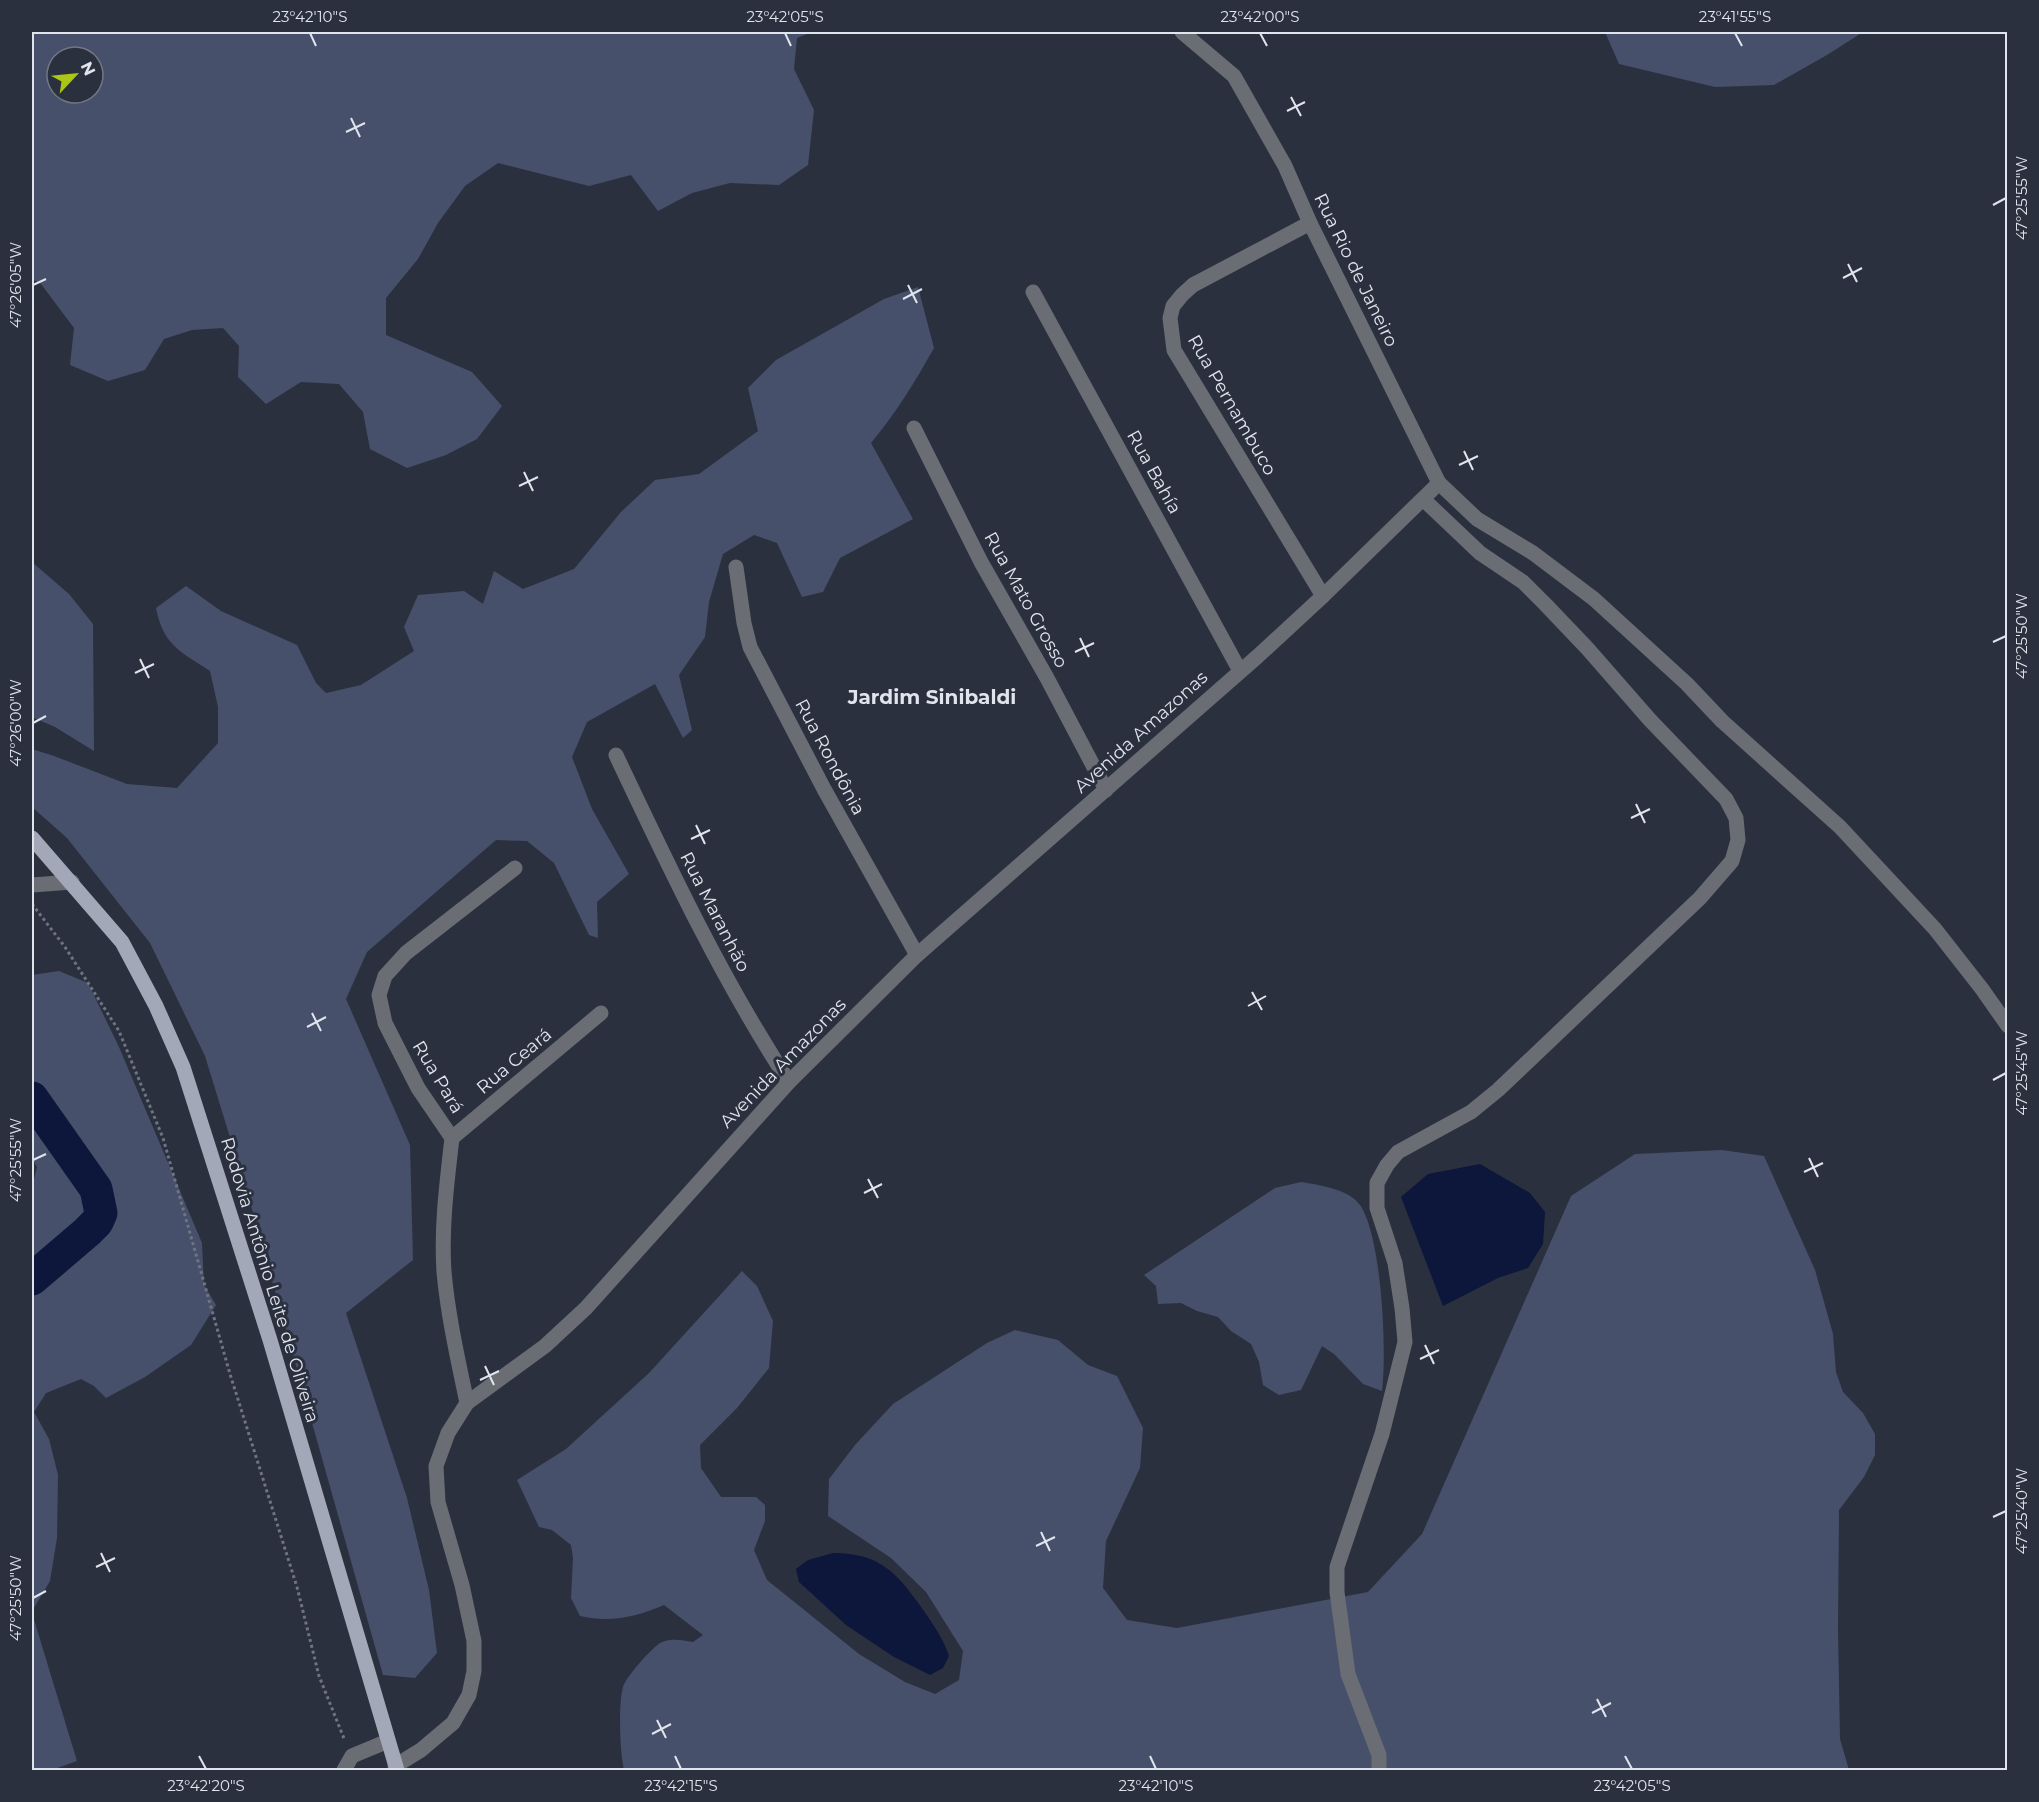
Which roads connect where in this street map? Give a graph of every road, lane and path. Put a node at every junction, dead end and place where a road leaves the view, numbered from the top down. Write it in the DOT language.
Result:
graph roads {
  1 [pos="1182,32"];
  2 [pos="1310,223"];
  3 [pos="1033,292"];
  4 [pos="914,428"];
  5 [pos="1439,483"];
  6 [pos="1423,499"];
  7 [pos="736,567"];
  8 [pos="1323,596"];
  9 [pos="1240,671"];
  10 [pos="615,755"];
  11 [pos="1106,790"];
  12 [pos="32,838"];
  13 [pos="516,868"];
  14 [pos="72,882"];
  15 [pos="32,885"];
  16 [pos="32,904"];
  17 [pos="917,955"];
  18 [pos="601,1013"];
  19 [pos="2007,1026"];
  20 [pos="789,1082"];
  21 [pos="452,1138"];
  22 [pos="467,1403"];
  23 [pos="388,1741"];
  24 [pos="352,1756"];
  25 [pos="396,1768"];
  26 [pos="344,1770"];
  27 [pos="1379,1770"];
  1 -- 2 [label="street, Rua Rio de Janeiro"];
  2 -- 5 [label="street, Rua Rio de Janeiro"];
  2 -- 8 [label="street, Rua Pernambuco"];
  3 -- 9 [label="street, Rua Bahía"];
  4 -- 11 [label="street, Rua Mato Grosso"];
  5 -- 6 [label="street, Avenida Amazonas"];
  5 -- 19 [label="street"];
  6 -- 8 [label="street, Avenida Amazonas"];
  6 -- 27 [label="street"];
  7 -- 17 [label="street, Rua Rondônia"];
  8 -- 9 [label="street, Avenida Amazonas"];
  9 -- 11 [label="street, Avenida Amazonas"];
  10 -- 20 [label="street, Rua Maranhão"];
  11 -- 17 [label="street, Avenida Amazonas"];
  12 -- 14 [label="main road, Rodovia Antônio Leite de Oliveira"];
  13 -- 21 [label="street, Rua Pará"];
  14 -- 15 [label="street"];
  14 -- 23 [label="main road, Rodovia Antônio Leite de Oliveira"];
  16 -- 24 [label="path"];
  17 -- 20 [label="street, Avenida Amazonas"];
  18 -- 21 [label="street, Rua Ceará"];
  20 -- 22 [label="street, Avenida Amazonas"];
  21 -- 22 [label="street, Rua Pará"];
  22 -- 25 [label="street, Avenida Amazonas"];
  23 -- 24 [label="street"];
  23 -- 25 [label="main road, Rodovia Antônio Leite de Oliveira"];
  24 -- 26 [label="street"];
}
